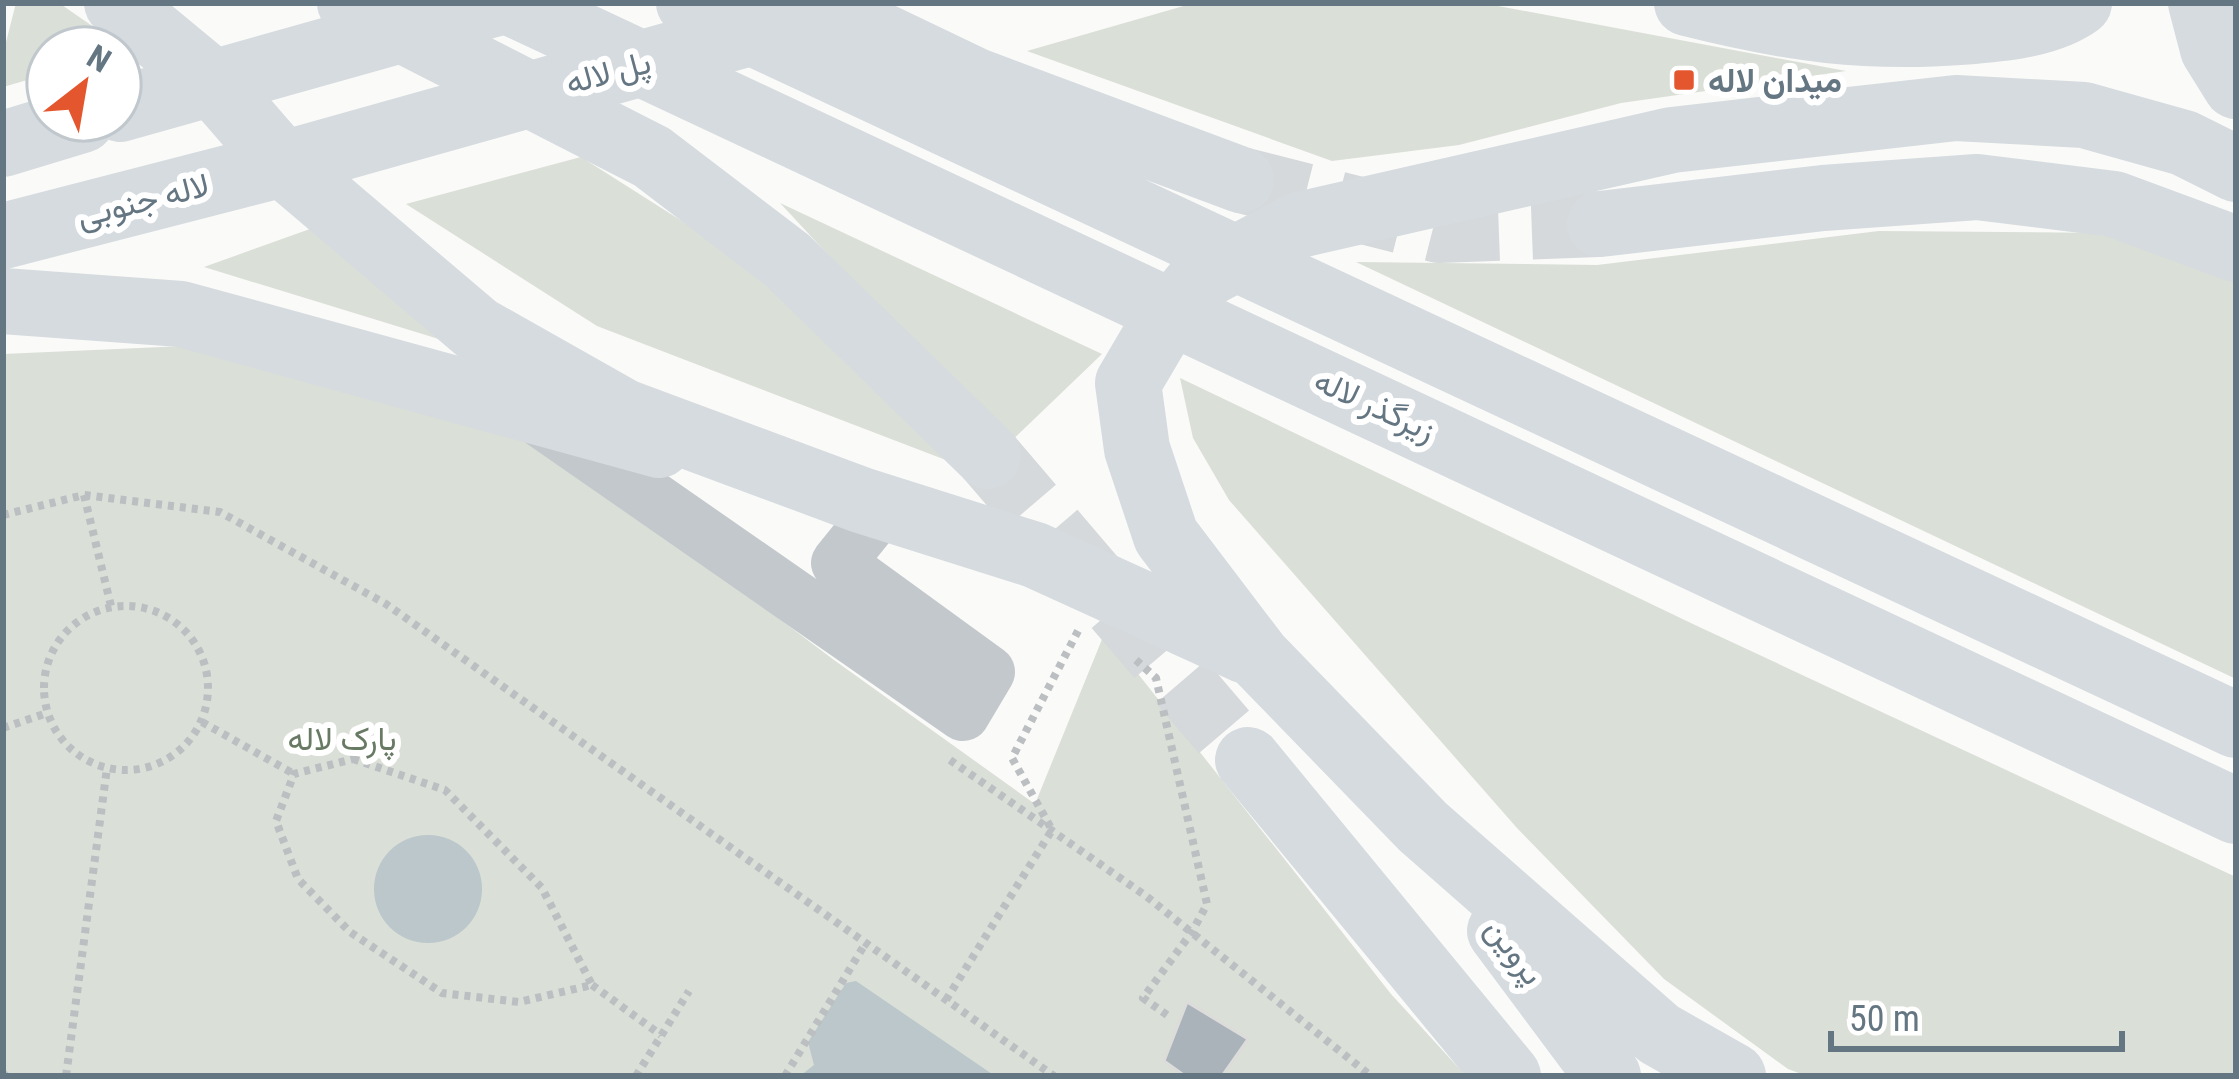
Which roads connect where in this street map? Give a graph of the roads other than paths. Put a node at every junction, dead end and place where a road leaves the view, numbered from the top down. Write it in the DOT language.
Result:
graph roads {
  1 [pos="117,3"];
  2 [pos="350,3"];
  3 [pos="497,3"];
  4 [pos="512,3"];
  5 [pos="689,3"];
  6 [pos="813,3"];
  7 [pos="859,3"];
  8 [pos="1687,3"];
  9 [pos="2079,3"];
  10 [pos="2201,3"];
  11 [pos="211,81"];
  12 [pos="2236,86"];
  13 [pos="144,102"];
  14 [pos="283,164"];
  15 [pos="2236,169"];
  16 [pos="1241,180"];
  17 [pos="1600,224"];
  18 [pos="3,236"];
  19 [pos="2236,249"];
  20 [pos="3,301"];
  21 [pos="522,407"];
  22 [pos="988,456"];
  23 [pos="872,504"];
  24 [pos="1258,657"];
  25 [pos="2236,725"];
  26 [pos="1248,760"];
  27 [pos="2236,811"];
  28 [pos="1423,827"];
  29 [pos="1508,1076"];
  30 [pos="1608,1076"];
  31 [pos="1733,1076"];
  1 -- 11 [label="main road"];
  2 -- 22 [label="main road"];
  3 -- 11 [label="main road"];
  4 -- 27 [label="main road, زیرگذر لاله"];
  5 -- 25 [label="main road"];
  6 -- 16 [label="main road"];
  7 -- 14 [label="main road, پل لاله"];
  8 -- 9 [label="main road"];
  10 -- 12 [label="main road"];
  11 -- 13 [label="main road"];
  11 -- 14 [label="main road"];
  14 -- 18 [label="main road, لاله جنوبی"];
  14 -- 23 [label="main road"];
  15 -- 24 [label="main road"];
  17 -- 19 [label="main road"];
  20 -- 21 [label="main road"];
  21 -- 23 [label="main road"];
  21 -- 23 [label="lane"];
  23 -- 24 [label="main road"];
  24 -- 28 [label="main road"];
  26 -- 29 [label="main road"];
  28 -- 30 [label="main road, پروین"];
  28 -- 31 [label="main road"];
}
